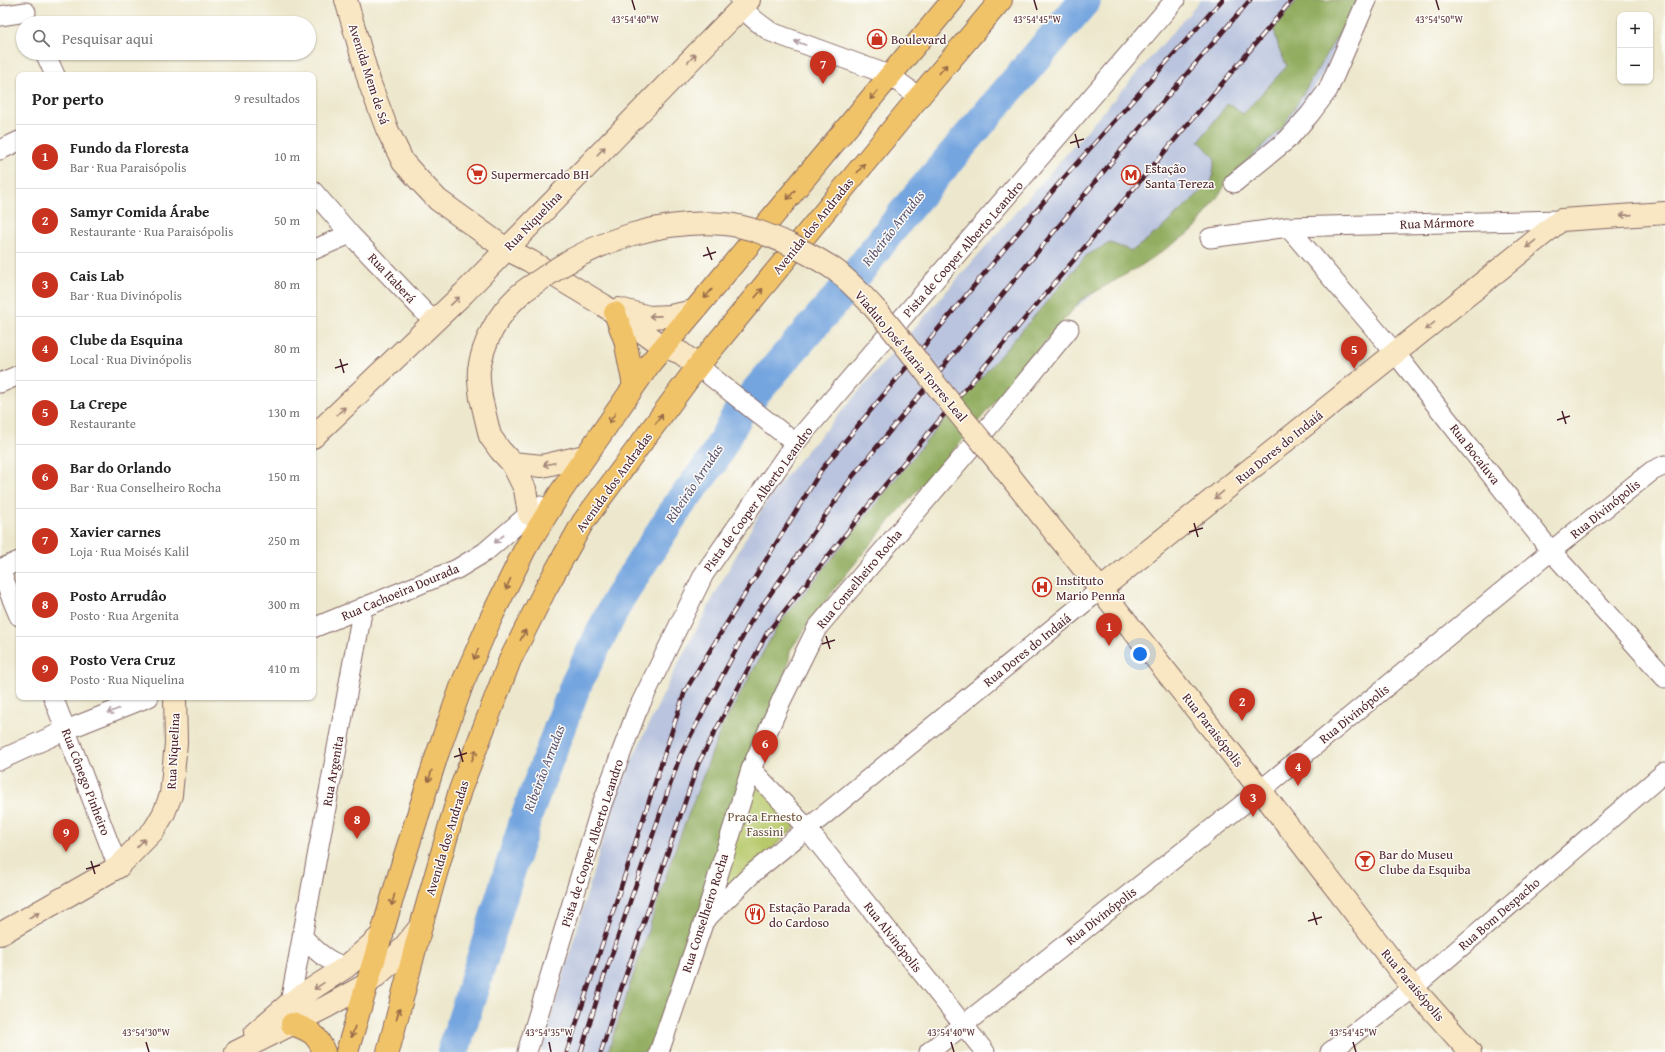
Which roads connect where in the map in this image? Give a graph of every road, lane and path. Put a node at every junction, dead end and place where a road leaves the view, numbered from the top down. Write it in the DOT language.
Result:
graph roads {
  1 [pos="346,0"];
  2 [pos="953,0"];
  3 [pos="1001,0"];
  4 [pos="1176,0"];
  5 [pos="1367,0"];
  6 [pos="744,2"];
  7 [pos="26,12"];
  8 [pos="0,16"];
  9 [pos="48,60"];
  10 [pos="54,72"];
  11 [pos="889,75"];
  12 [pos="918,98"];
  13 [pos="16,142"];
  14 [pos="0,150"];
  15 [pos="1234,183"];
  16 [pos="316,194"];
  17 [pos="1665,213"];
  18 [pos="1561,220"];
  19 [pos="1288,227"];
  20 [pos="350,234"];
  21 [pos="1210,238"];
  22 [pos="316,249"];
  23 [pos="506,249"];
  24 [pos="609,309"];
  25 [pos="694,311"];
  26 [pos="433,321"];
  27 [pos="1069,329"];
  28 [pos="663,346"];
  29 [pos="1396,354"];
  30 [pos="698,366"];
  31 [pos="16,376"];
  32 [pos="0,383"];
  33 [pos="634,386"];
  34 [pos="316,435"];
  35 [pos="795,443"];
  36 [pos="585,456"];
  37 [pos="512,463"];
  38 [pos="1001,465"];
  39 [pos="1665,465"];
  40 [pos="560,493"];
  41 [pos="529,514"];
  42 [pos="525,549"];
  43 [pos="1551,551"];
  44 [pos="16,562"];
  45 [pos="0,570"];
  46 [pos="1101,589"];
  47 [pos="363,607"];
  48 [pos="16,609"];
  49 [pos="316,627"];
  50 [pos="1665,678"];
  51 [pos="54,700"];
  52 [pos="142,700"];
  53 [pos="175,700"];
  54 [pos="66,730"];
  55 [pos="0,760"];
  56 [pos="751,769"];
  57 [pos="1665,772"];
  58 [pos="1261,790"];
  59 [pos="807,828"];
  60 [pos="118,867"];
  61 [pos="704,921"];
  62 [pos="421,926"];
  63 [pos="0,934"];
  64 [pos="302,936"];
  65 [pos="382,936"];
  66 [pos="346,967"];
  67 [pos="367,984"];
  68 [pos="1413,988"];
  69 [pos="291,1014"];
  70 [pos="963,1025"];
  71 [pos="232,1052"];
  72 [pos="236,1052"];
  73 [pos="324,1052"];
  74 [pos="347,1052"];
  75 [pos="388,1052"];
  76 [pos="527,1052"];
  77 [pos="658,1052"];
  78 [pos="929,1052"];
  79 [pos="986,1052"];
  80 [pos="1330,1052"];
  81 [pos="1470,1052"];
  1 -- 23 [label="street, Avenida Mem de Sá"];
  2 -- 11 [label="main road"];
  12 -- 3 [label="main road, Avenida dos Andradas, one-way"];
  4 -- 35 [label="street, Pista de Cooper Alberto Leandro"];
  5 -- 15 [label="street"];
  11 -- 6 [label="street, one-way"];
  23 -- 6 [label="street, Rua Niquelina, one-way"];
  7 -- 8 [label="street"];
  9 -- 10 [label="street"];
  11 -- 12 [label="street"];
  11 -- 25 [label="main road, one-way"];
  30 -- 12 [label="main road, Avenida dos Andradas, one-way"];
  13 -- 14 [label="street"];
  16 -- 20 [label="street, Rua Itaberá"];
  17 -- 18 [label="street, Rua Mármore, one-way"];
  18 -- 19 [label="street, Rua Mármore"];
  18 -- 29 [label="street, Rua Dores do Indaiá, one-way"];
  19 -- 21 [label="street, Rua Mármore"];
  19 -- 29 [label="street, Rua Bocaíuva"];
  20 -- 22 [label="street"];
  20 -- 26 [label="street, Rua Itaberá"];
  23 -- 24 [label="street, Avenida Mem de Sá"];
  26 -- 23 [label="street, Rua Niquelina, one-way"];
  25 -- 24 [label="street, Avenida Mem de Sá, one-way"];
  24 -- 28 [label="street, Avenida Mem de Sá"];
  24 -- 33 [label="main road"];
  25 -- 28 [label="main road"];
  34 -- 26 [label="street, Rua Niquelina, one-way"];
  27 -- 56 [label="street, Rua Conselheiro Rocha"];
  28 -- 30 [label="street, Avenida Mem de Sá"];
  28 -- 33 [label="main road"];
  29 -- 43 [label="street, Rua Bocaíuva"];
  29 -- 46 [label="street, Rua Dores do Indaiá, one-way"];
  30 -- 35 [label="street"];
  62 -- 30 [label="main road, Avenida dos Andradas, one-way"];
  31 -- 32 [label="street"];
  33 -- 36 [label="main road, one-way"];
  35 -- 76 [label="street, Pista de Cooper Alberto Leandro"];
  36 -- 37 [label="street, one-way"];
  36 -- 40 [label="main road"];
  37 -- 38 [label="street, Viaduto José Maria Torres Leal, bridge"];
  37 -- 41 [label="street, Viaduto José Maria Torres Leal"];
  38 -- 46 [label="street, Rua Paraisópolis"];
  39 -- 43 [label="street, Rua Divinópolis"];
  40 -- 41 [label="street, Rua Cachoeira Dourada"];
  40 -- 42 [label="main road"];
  41 -- 42 [label="main road"];
  41 -- 47 [label="street, Rua Cachoeira Dourada, one-way"];
  42 -- 65 [label="main road, one-way"];
  43 -- 50 [label="street, Rua Bocaíuva"];
  43 -- 58 [label="street, Rua Divinópolis"];
  44 -- 45 [label="street"];
  45 -- 48 [label="street"];
  46 -- 58 [label="street, Rua Paraisópolis"];
  46 -- 59 [label="street, Rua Dores do Indaiá"];
  47 -- 49 [label="street, Rua Cachoeira Dourada"];
  47 -- 64 [label="street, Rua Argenita"];
  51 -- 54 [label="street, Rua Cônego Pinheiro"];
  52 -- 54 [label="street, one-way"];
  60 -- 53 [label="street, Rua Niquelina, one-way"];
  54 -- 55 [label="street"];
  54 -- 60 [label="street, Rua Cônego Pinheiro"];
  56 -- 59 [label="street, Rua Alvinópolis"];
  56 -- 61 [label="street, Rua Conselheiro Rocha"];
  57 -- 68 [label="street, Rua Bom Despacho"];
  58 -- 68 [label="street, Rua Paraisópolis"];
  58 -- 70 [label="street, Rua Divinópolis"];
  59 -- 61 [label="street, Rua Dores do Indaiá"];
  59 -- 70 [label="street, Rua Alvinópolis"];
  63 -- 60 [label="street, Rua Niquelina, one-way"];
  61 -- 77 [label="street, Rua Conselheiro Rocha"];
  62 -- 67 [label="street"];
  75 -- 62 [label="main road, Avenida dos Andradas, one-way"];
  64 -- 66 [label="street"];
  64 -- 69 [label="street, Rua Argenita"];
  65 -- 66 [label="street"];
  65 -- 67 [label="main road"];
  66 -- 69 [label="street, one-way"];
  67 -- 69 [label="street"];
  67 -- 74 [label="main road, one-way"];
  68 -- 80 [label="street, Rua Bom Despacho"];
  68 -- 81 [label="street, Rua Paraisópolis"];
  69 -- 71 [label="street"];
  69 -- 72 [label="street"];
  69 -- 73 [label="main road"];
  70 -- 78 [label="street, Rua Divinópolis"];
  70 -- 79 [label="street, Rua Alvinópolis"];
}
